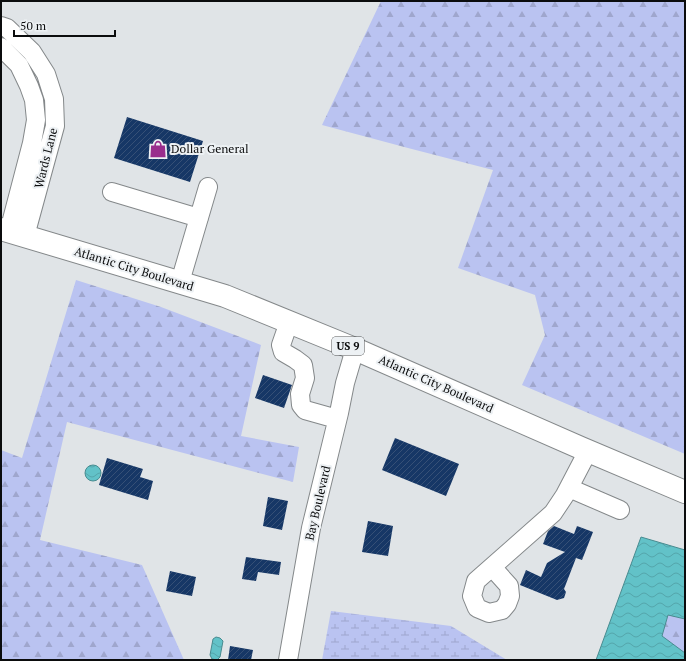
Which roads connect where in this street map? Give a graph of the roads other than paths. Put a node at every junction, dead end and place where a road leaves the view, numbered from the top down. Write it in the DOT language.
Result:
graph roads {
  1 [pos="1,26"];
  2 [pos="1,47"];
  3 [pos="208,187"];
  4 [pos="112,192"];
  5 [pos="199,218"];
  6 [pos="12,232"];
  7 [pos="180,282"];
  8 [pos="289,322"];
  9 [pos="355,349"];
  10 [pos="337,419"];
  11 [pos="588,451"];
  12 [pos="569,488"];
  13 [pos="685,492"];
  14 [pos="620,510"];
  15 [pos="492,567"];
  16 [pos="288,660"];
  1 -- 6 [label="street, Wards Lane"];
  2 -- 6 [label="street, Wards Lane"];
  3 -- 5 [label="street"];
  4 -- 5 [label="street"];
  5 -- 7 [label="street"];
  6 -- 7 [label="highway, Atlantic City Boulevard / US 9"];
  7 -- 8 [label="highway, Atlantic City Boulevard / US 9"];
  8 -- 9 [label="highway, Atlantic City Boulevard / US 9"];
  8 -- 10 [label="street"];
  9 -- 10 [label="street, Bay Boulevard"];
  9 -- 11 [label="highway, Atlantic City Boulevard / US 9"];
  10 -- 16 [label="street, Bay Boulevard"];
  11 -- 12 [label="street"];
  11 -- 13 [label="highway, Atlantic City Boulevard / US 9"];
  12 -- 14 [label="street"];
  12 -- 15 [label="street"];
}
